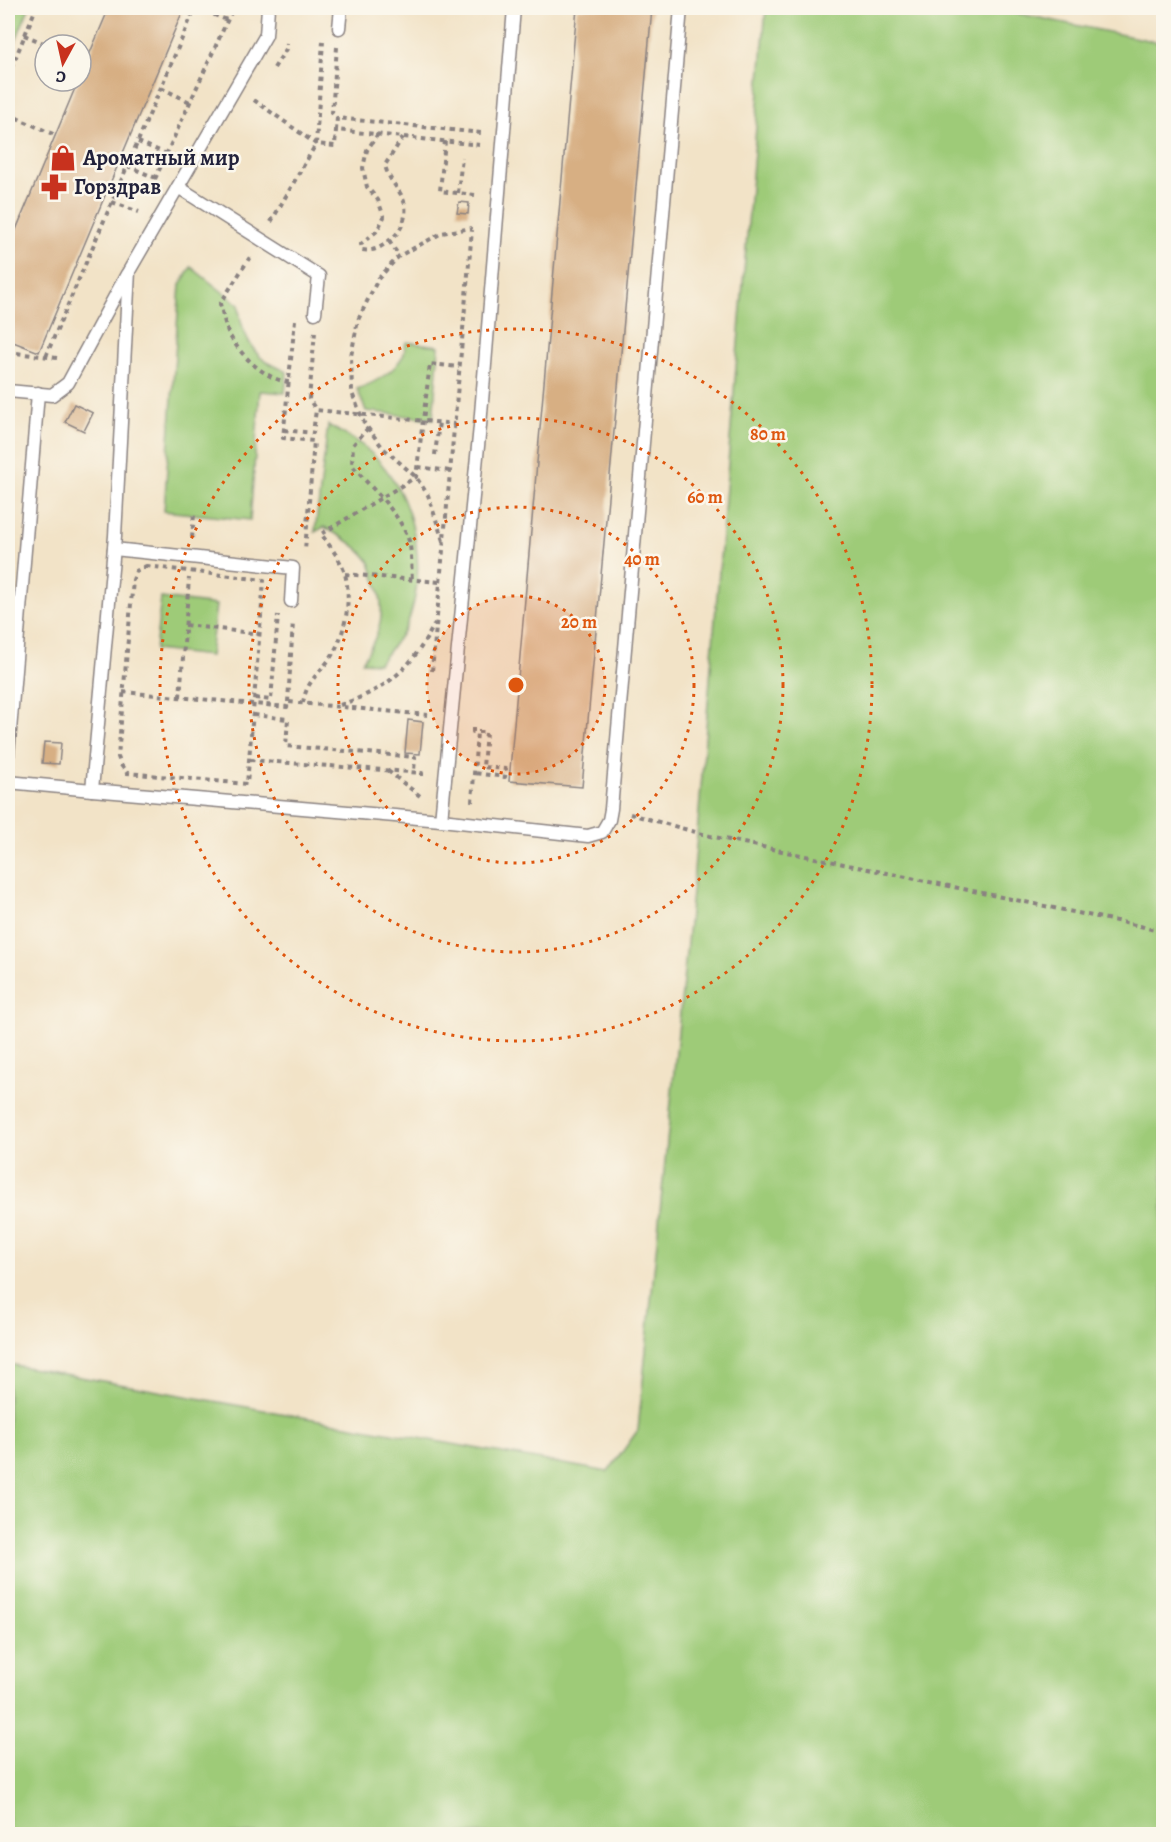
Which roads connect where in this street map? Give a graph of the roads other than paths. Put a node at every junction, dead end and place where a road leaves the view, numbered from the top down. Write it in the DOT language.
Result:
graph roads {
  1 [pos="268,8"];
  2 [pos="341,8"];
  3 [pos="514,8"];
  4 [pos="681,8"];
  5 [pos="339,28"];
  6 [pos="178,187"];
  7 [pos="129,271"];
  8 [pos="315,313"];
  9 [pos="8,391"];
  10 [pos="38,393"];
  11 [pos="114,549"];
  12 [pos="285,603"];
  13 [pos="8,756"];
  14 [pos="8,782"];
  15 [pos="92,790"];
  16 [pos="441,820"];
  1 -- 6 [label="lane"];
  2 -- 5 [label="lane"];
  3 -- 16 [label="lane"];
  4 -- 16 [label="lane"];
  6 -- 7 [label="lane"];
  6 -- 8 [label="lane"];
  7 -- 10 [label="lane"];
  7 -- 11 [label="lane"];
  9 -- 10 [label="lane"];
  10 -- 13 [label="lane"];
  11 -- 12 [label="lane"];
  11 -- 15 [label="lane"];
  14 -- 15 [label="lane"];
  15 -- 16 [label="lane"];
}
